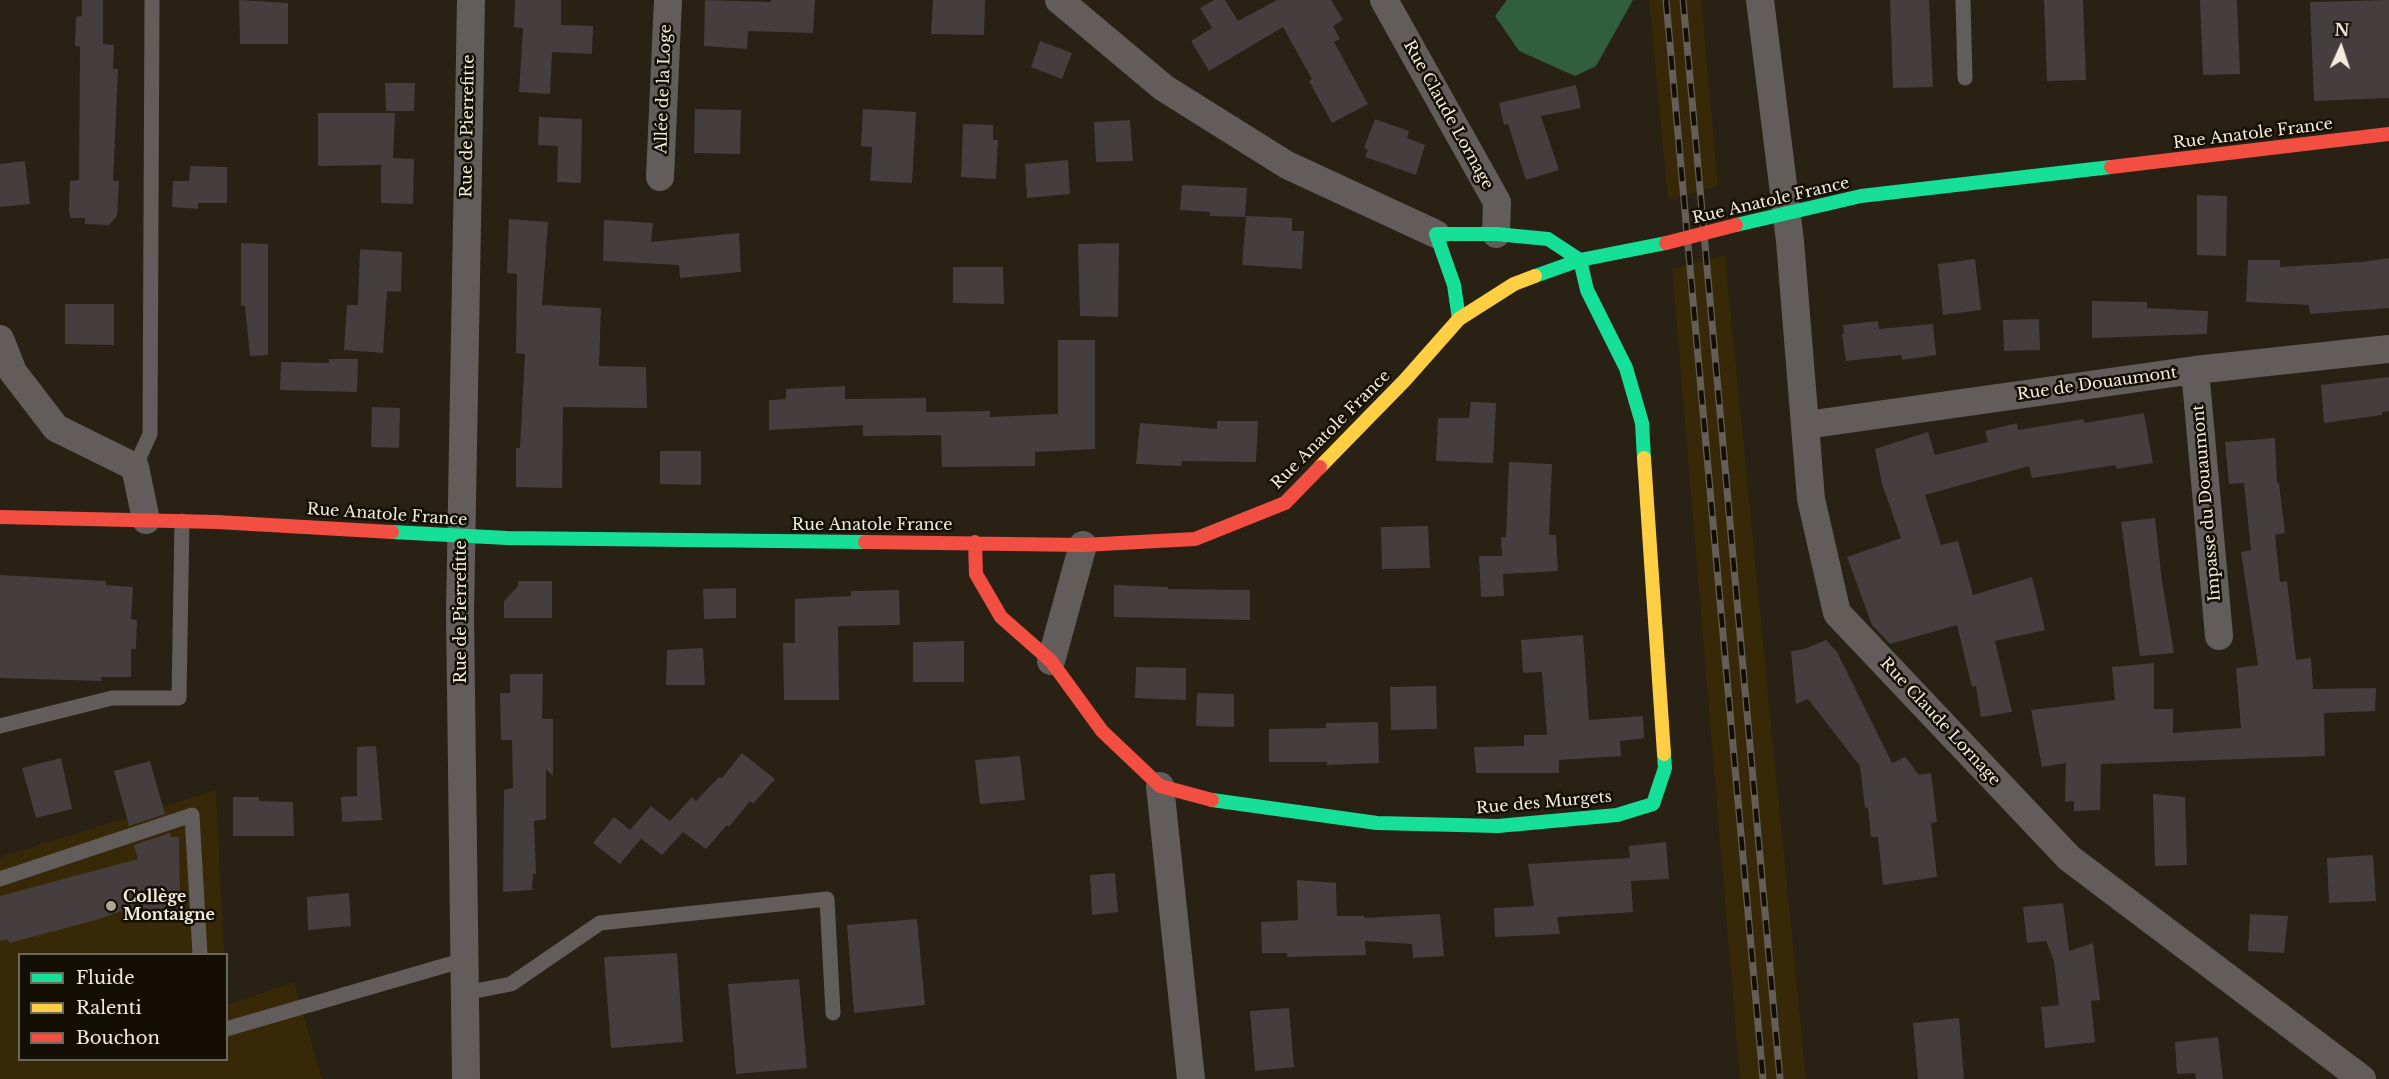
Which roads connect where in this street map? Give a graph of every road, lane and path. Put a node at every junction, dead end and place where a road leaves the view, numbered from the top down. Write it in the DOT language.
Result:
graph roads {
  1 [pos="471,0"];
  2 [pos="668,0"];
  3 [pos="1059,0"];
  4 [pos="1384,0"];
  5 [pos="1760,0"];
  6 [pos="1963,0"];
  7 [pos="152,1"];
  8 [pos="1965,78"];
  9 [pos="2389,134"];
  10 [pos="660,177"];
  11 [pos="1787,212"];
  12 [pos="1436,234"];
  13 [pos="1496,234"];
  14 [pos="1580,260"];
  15 [pos="1459,319"];
  16 [pos="0,339"];
  17 [pos="2389,349"];
  18 [pos="2195,370"];
  19 [pos="1806,425"];
  20 [pos="135,467"];
  21 [pos="0,517"];
  22 [pos="146,520"];
  23 [pos="182,521"];
  24 [pos="461,537"];
  25 [pos="975,542"];
  26 [pos="1083,545"];
  27 [pos="2219,636"];
  28 [pos="1051,661"];
  29 [pos="0,726"];
  30 [pos="1160,786"];
  31 [pos="0,879"];
  32 [pos="200,953"];
  33 [pos="464,960"];
  34 [pos="465,993"];
  35 [pos="833,1013"];
  36 [pos="228,1028"];
  37 [pos="466,1079"];
  38 [pos="1191,1079"];
  39 [pos="2362,1079"];
  1 -- 24 [label="street, Rue de Pierrefitte"];
  2 -- 10 [label="street, Allée de la Loge"];
  3 -- 12 [label="street"];
  4 -- 13 [label="street, Rue Claude Lornage"];
  5 -- 11 [label="street, Rue Claude Lornage"];
  6 -- 8 [label="lane"];
  7 -- 20 [label="lane"];
  9 -- 11 [label="street, Rue Anatole France"];
  11 -- 14 [label="street, Rue Anatole France, bridge"];
  11 -- 19 [label="street, Rue Claude Lornage"];
  12 -- 13 [label="street"];
  12 -- 15 [label="street"];
  13 -- 14 [label="street"];
  14 -- 15 [label="street, Rue Anatole France"];
  14 -- 30 [label="street, Rue des Murgets"];
  15 -- 26 [label="street, Rue Anatole France"];
  16 -- 20 [label="street"];
  17 -- 18 [label="street, Rue de Douaumont"];
  18 -- 19 [label="street, Rue de Douaumont"];
  18 -- 27 [label="street, Impasse du Douaumont"];
  19 -- 39 [label="street, Rue Claude Lornage"];
  20 -- 22 [label="street"];
  21 -- 22 [label="street, Rue Anatole France"];
  22 -- 23 [label="street, Rue Anatole France"];
  23 -- 24 [label="street, Rue Anatole France"];
  23 -- 29 [label="lane"];
  24 -- 25 [label="street, Rue Anatole France"];
  24 -- 33 [label="street, Rue de Pierrefitte"];
  25 -- 26 [label="street, Rue Anatole France"];
  25 -- 28 [label="street, Rue des Murgets"];
  26 -- 28 [label="street"];
  28 -- 30 [label="street, Rue des Murgets"];
  30 -- 38 [label="street"];
  31 -- 32 [label="lane"];
  33 -- 34 [label="street, Rue de Pierrefitte"];
  33 -- 36 [label="lane"];
  34 -- 35 [label="lane"];
  34 -- 37 [label="street, Rue de Pierrefitte"];
}
